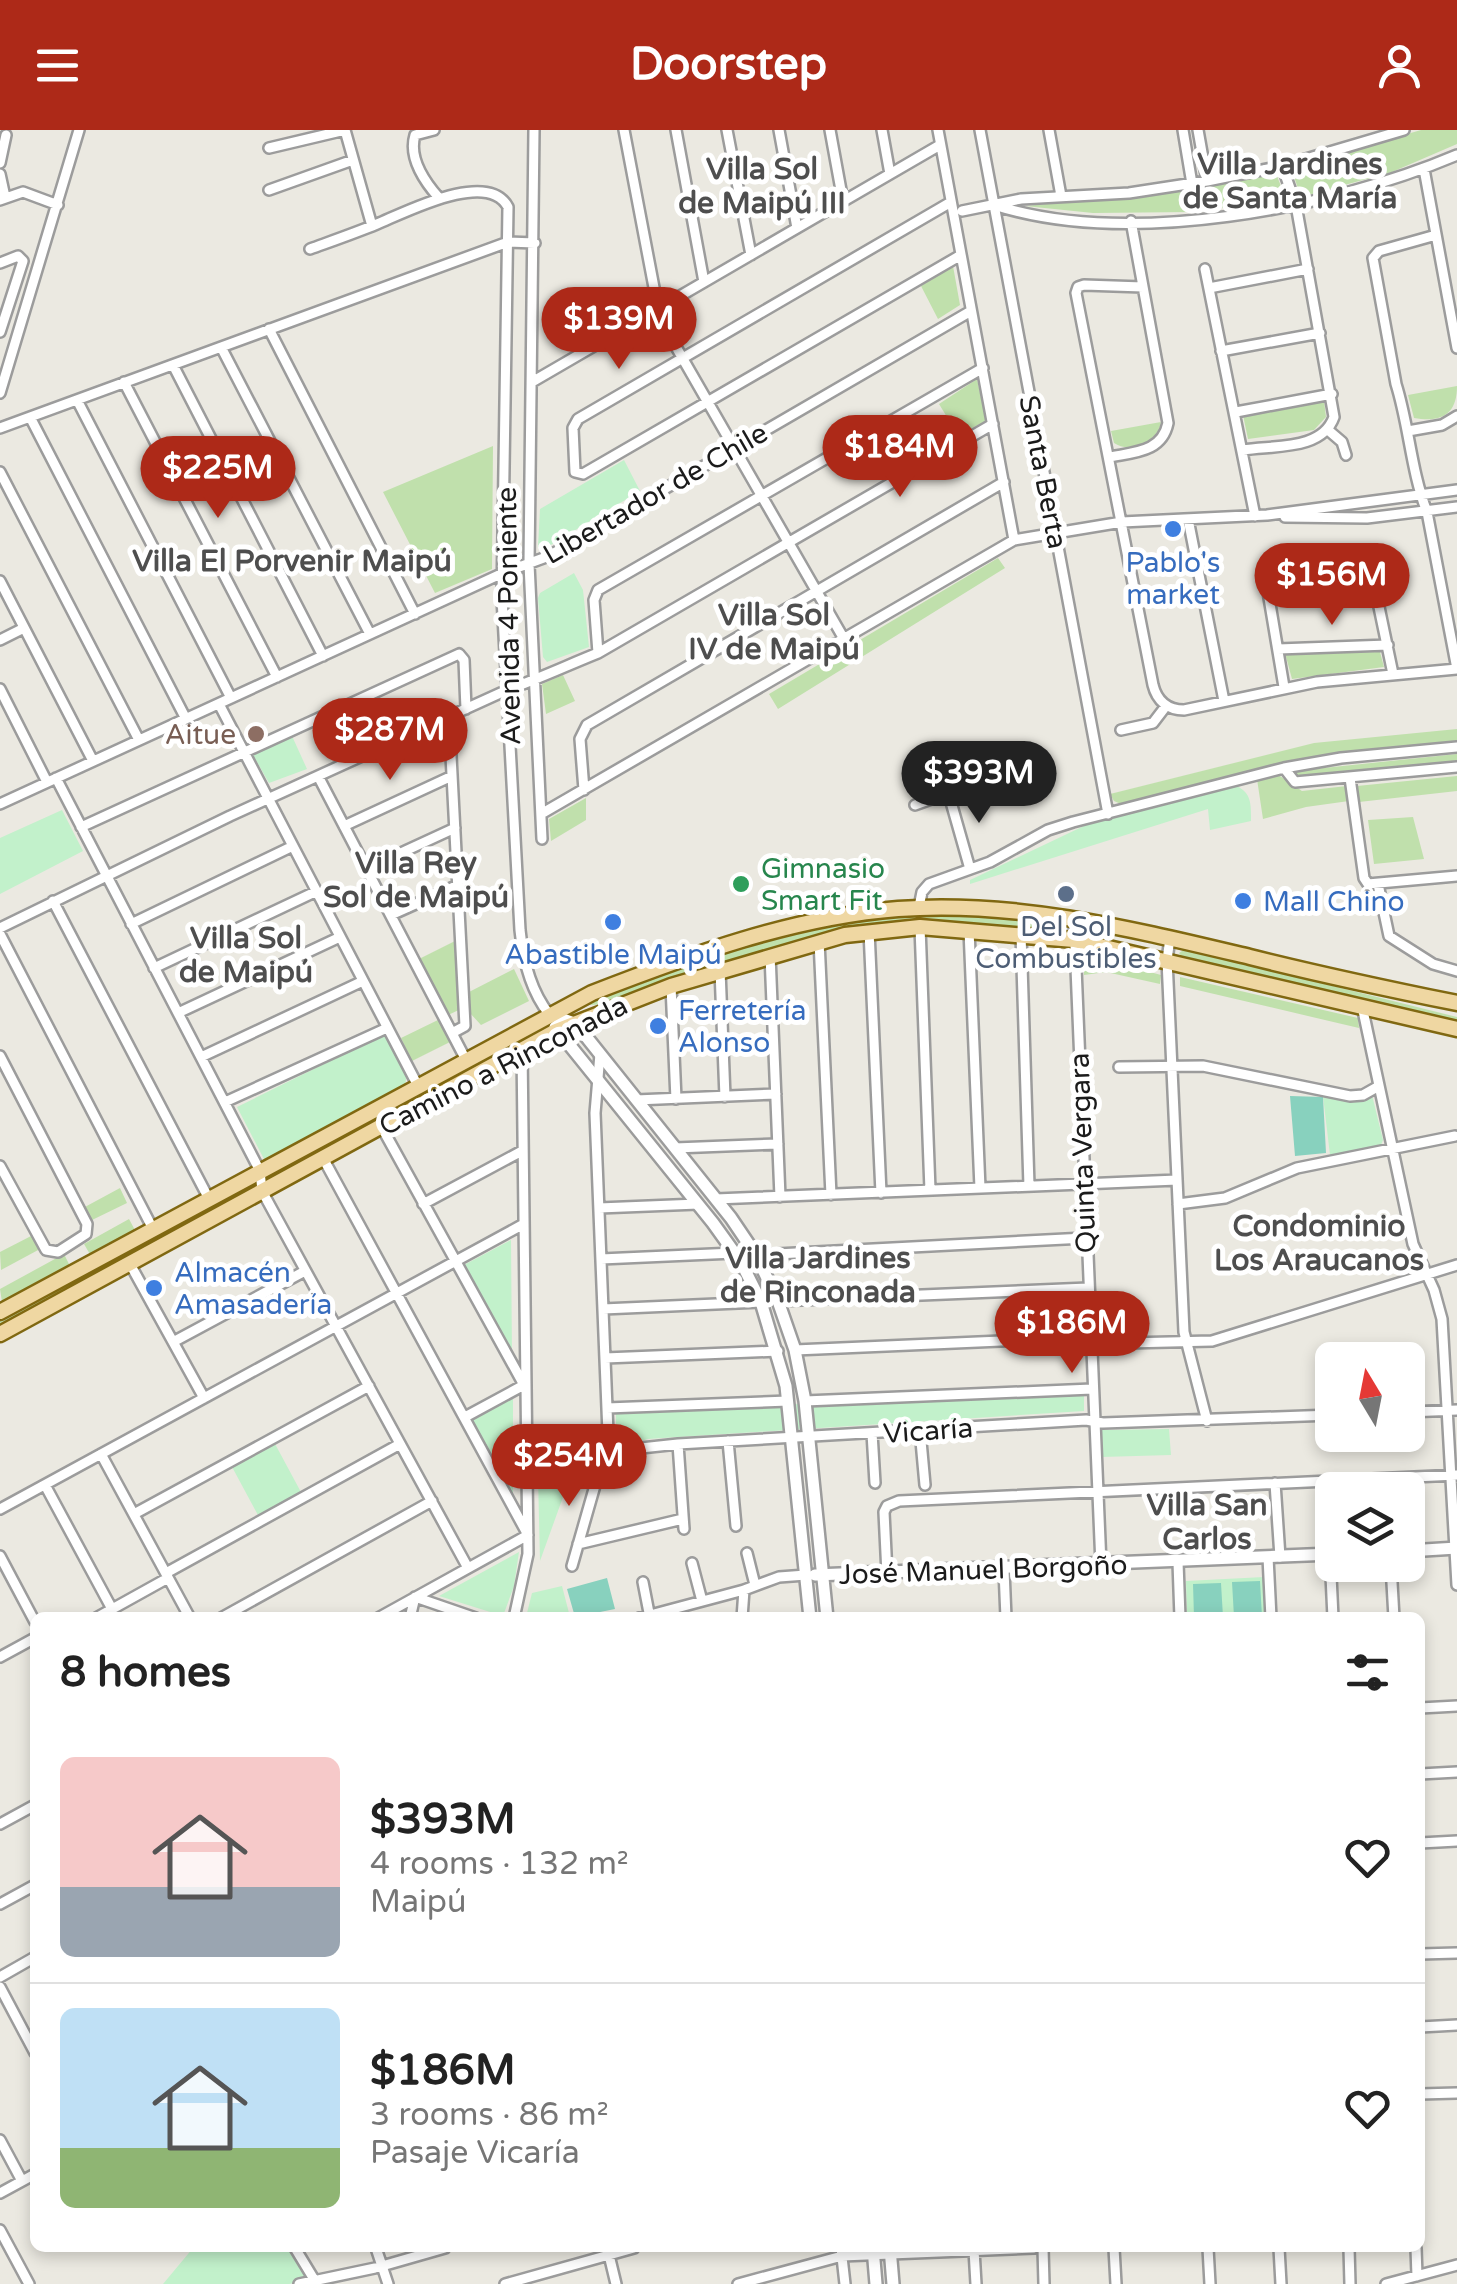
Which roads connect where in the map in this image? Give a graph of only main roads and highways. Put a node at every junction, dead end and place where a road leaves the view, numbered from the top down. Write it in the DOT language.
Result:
graph roads {
  1 [pos="1457,1003"];
  2 [pos="1457,1029"];
  3 [pos="0,1312"];
  4 [pos="0,1334"];
  1 -- 3 [label="main road, Camino a Rinconada"];
  2 -- 4 [label="main road, Camino a Rinconada"];
}
